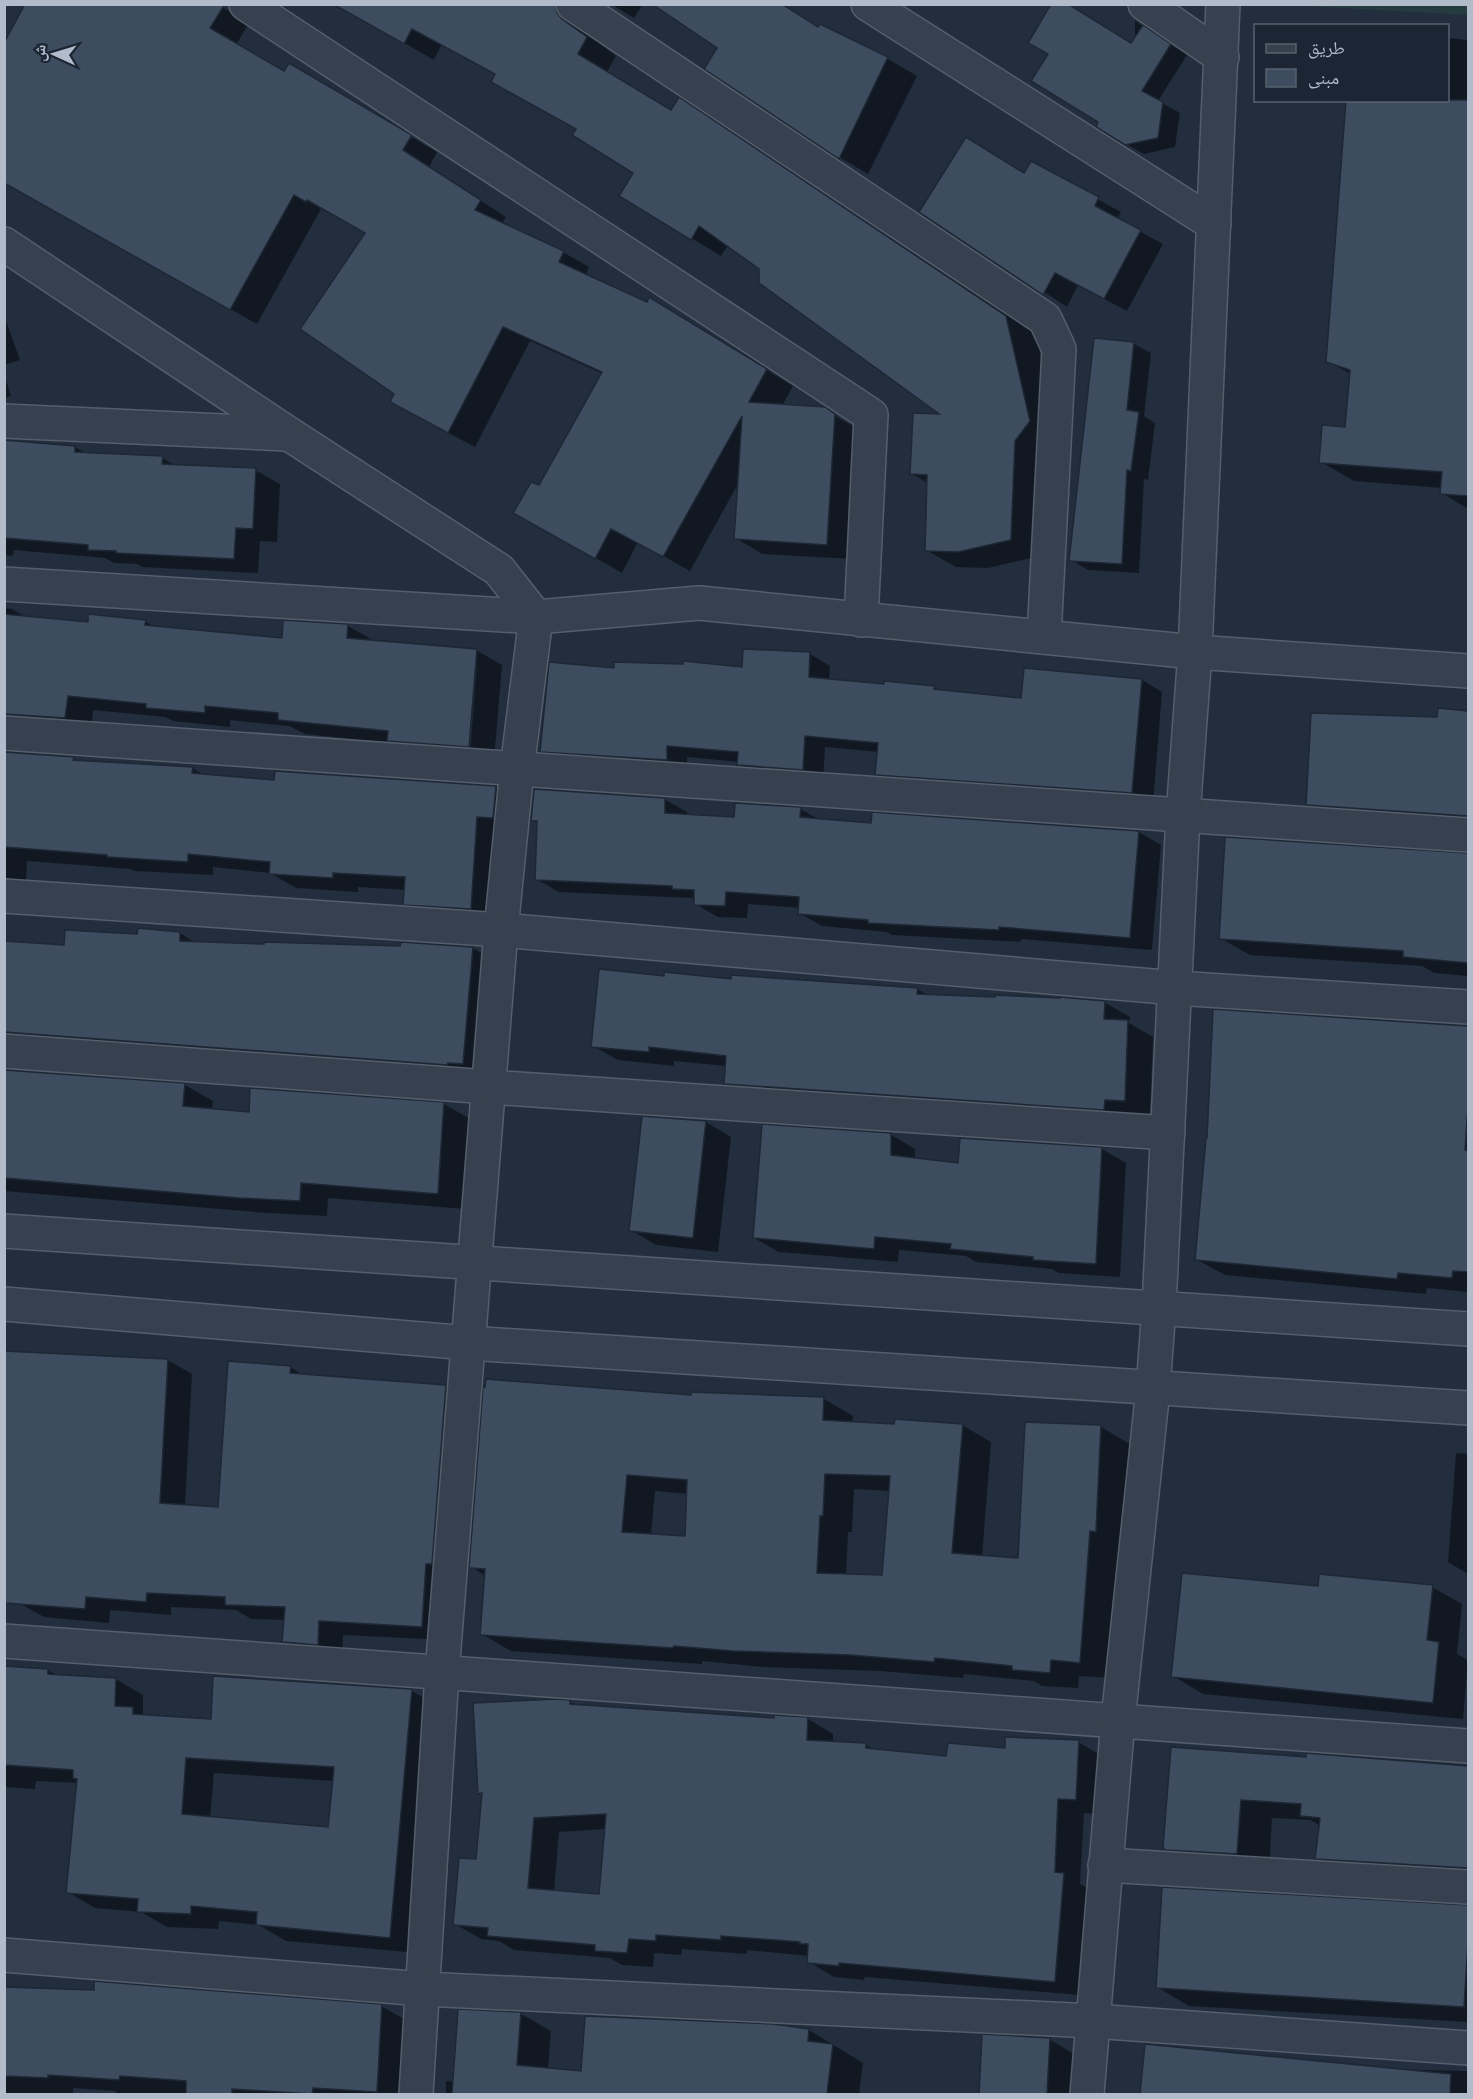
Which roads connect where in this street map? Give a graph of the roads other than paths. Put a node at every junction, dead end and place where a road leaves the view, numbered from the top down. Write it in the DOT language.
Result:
graph roads {
  1 [pos="246,4"];
  2 [pos="573,4"];
  3 [pos="868,4"];
  4 [pos="1145,4"];
  5 [pos="1223,4"];
  6 [pos="1222,57"];
  7 [pos="1214,224"];
  8 [pos="4,244"];
  9 [pos="4,421"];
  10 [pos="289,434"];
  11 [pos="4,584"];
  12 [pos="536,617"];
  13 [pos="861,620"];
  14 [pos="1044,637"];
  15 [pos="1196,652"];
  16 [pos="1468,671"];
  17 [pos="4,733"];
  18 [pos="517,770"];
  19 [pos="1184,815"];
  20 [pos="1468,835"];
  21 [pos="4,896"];
  22 [pos="501,930"];
  23 [pos="1176,988"];
  24 [pos="1468,1006"];
  25 [pos="4,1051"];
  26 [pos="489,1087"];
  27 [pos="1168,1133"];
  28 [pos="4,1231"];
  29 [pos="475,1264"];
  30 [pos="4,1304"];
  31 [pos="1159,1306"];
  32 [pos="1468,1329"];
  33 [pos="469,1343"];
  34 [pos="1153,1389"];
  35 [pos="1468,1408"];
  36 [pos="4,1641"];
  37 [pos="442,1673"];
  38 [pos="1118,1720"];
  39 [pos="1468,1746"];
  40 [pos="1105,1865"];
  41 [pos="1468,1887"];
  42 [pos="4,1954"];
  43 [pos="423,1989"];
  44 [pos="1093,2021"];
  45 [pos="1468,2048"];
  46 [pos="416,2094"];
  47 [pos="1087,2094"];
  1 -- 13 [label="street"];
  2 -- 14 [label="street"];
  3 -- 7 [label="street"];
  4 -- 6 [label="street"];
  5 -- 6 [label="street"];
  6 -- 7 [label="street"];
  7 -- 15 [label="street"];
  8 -- 10 [label="street"];
  9 -- 10 [label="street"];
  10 -- 12 [label="street"];
  11 -- 12 [label="street"];
  12 -- 13 [label="street"];
  12 -- 18 [label="street"];
  13 -- 14 [label="street"];
  14 -- 15 [label="street"];
  15 -- 16 [label="street"];
  15 -- 19 [label="street"];
  17 -- 18 [label="street"];
  18 -- 19 [label="street"];
  18 -- 22 [label="street"];
  19 -- 20 [label="street"];
  19 -- 23 [label="street"];
  21 -- 22 [label="street"];
  22 -- 23 [label="street"];
  22 -- 26 [label="street"];
  23 -- 24 [label="street"];
  23 -- 27 [label="street"];
  25 -- 26 [label="street"];
  26 -- 27 [label="street"];
  26 -- 29 [label="street"];
  27 -- 31 [label="street"];
  28 -- 29 [label="street"];
  29 -- 31 [label="street"];
  29 -- 33 [label="street"];
  30 -- 33 [label="street"];
  31 -- 32 [label="street"];
  31 -- 34 [label="street"];
  33 -- 34 [label="street"];
  33 -- 37 [label="street"];
  34 -- 35 [label="street"];
  34 -- 38 [label="street"];
  36 -- 37 [label="street"];
  37 -- 38 [label="street"];
  37 -- 43 [label="street"];
  38 -- 39 [label="street"];
  38 -- 40 [label="street"];
  40 -- 41 [label="street"];
  40 -- 44 [label="street"];
  42 -- 43 [label="street"];
  43 -- 44 [label="street"];
  43 -- 46 [label="street"];
  44 -- 45 [label="street"];
  44 -- 47 [label="street"];
}
